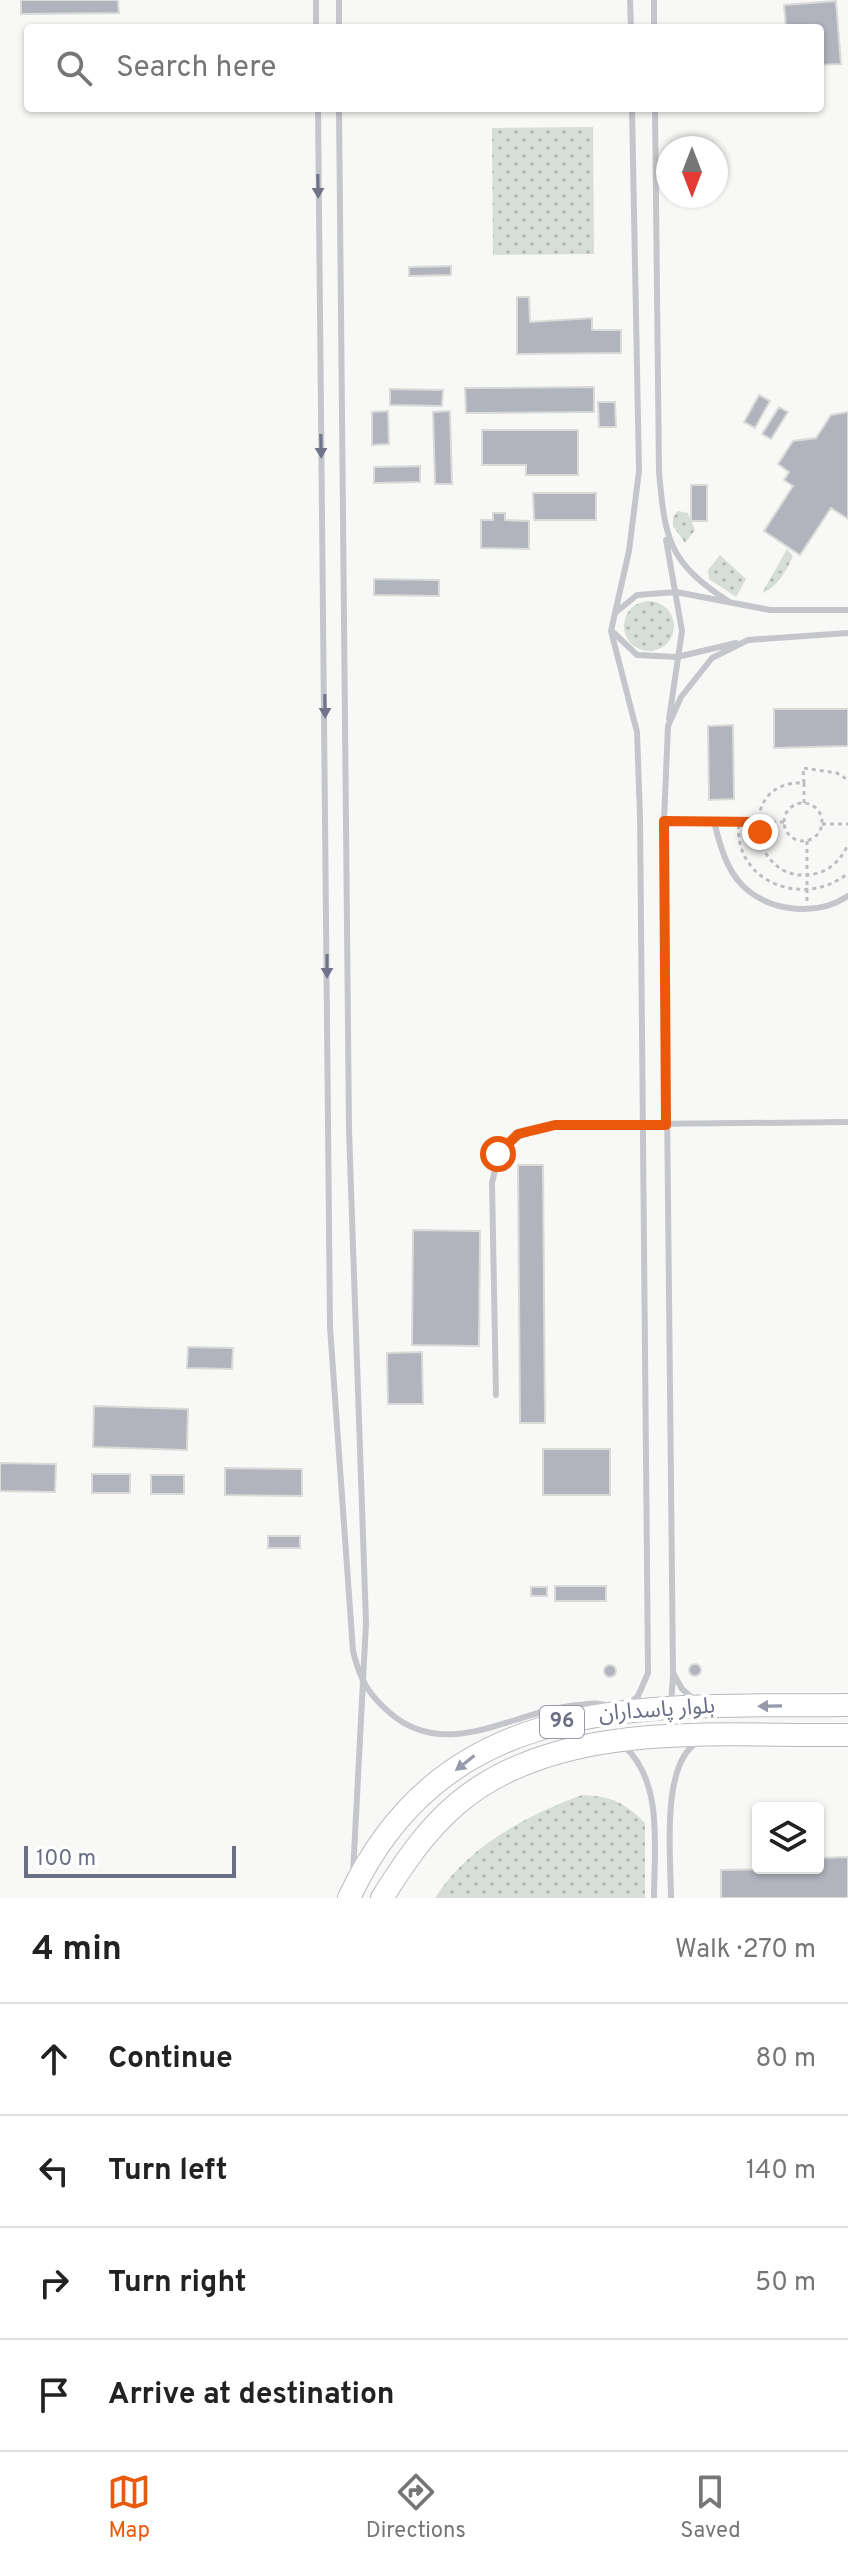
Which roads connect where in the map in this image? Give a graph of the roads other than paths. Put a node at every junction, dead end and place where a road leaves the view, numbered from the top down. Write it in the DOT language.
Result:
graph roads {
  1 [pos="316,0"];
  2 [pos="630,0"];
  3 [pos="654,0"];
  4 [pos="338,2"];
  5 [pos="316,24"];
  6 [pos="339,24"];
  7 [pos="631,24"];
  8 [pos="654,24"];
  9 [pos="318,112"];
  10 [pos="339,112"];
  11 [pos="632,112"];
  12 [pos="655,112"];
  13 [pos="665,532"];
  14 [pos="676,592"];
  15 [pos="731,604"];
  16 [pos="848,610"];
  17 [pos="615,613"];
  18 [pos="611,631"];
  19 [pos="848,633"];
  20 [pos="748,640"];
  21 [pos="677,657"];
  22 [pos="668,726"];
  23 [pos="664,821"];
  24 [pos="848,896"];
  25 [pos="835,1122"];
  26 [pos="848,1122"];
  27 [pos="666,1125"];
  28 [pos="641,1126"];
  29 [pos="848,1130"];
  30 [pos="496,1395"];
  31 [pos="673,1673"];
  32 [pos="360,1681"];
  33 [pos="848,1705"];
  34 [pos="703,1706"];
  35 [pos="669,1707"];
  36 [pos="621,1712"];
  37 [pos="848,1735"];
  38 [pos="707,1737"];
  39 [pos="619,1741"];
  40 [pos="350,1894"];
  41 [pos="382,1898"];
  42 [pos="654,1898"];
  43 [pos="671,1898"];
  1 -- 5 [label="lane"];
  2 -- 7 [label="lane"];
  3 -- 8 [label="lane"];
  4 -- 6 [label="lane"];
  9 -- 32 [label="lane, one-way"];
  10 -- 32 [label="lane"];
  11 -- 17 [label="lane"];
  12 -- 13 [label="lane"];
  13 -- 14 [label="lane"];
  13 -- 15 [label="lane"];
  14 -- 15 [label="lane"];
  14 -- 17 [label="lane"];
  14 -- 21 [label="lane"];
  15 -- 16 [label="lane"];
  17 -- 18 [label="lane"];
  18 -- 21 [label="lane"];
  18 -- 28 [label="lane"];
  19 -- 20 [label="lane"];
  20 -- 21 [label="lane"];
  20 -- 22 [label="lane"];
  21 -- 22 [label="lane"];
  22 -- 23 [label="lane"];
  23 -- 24 [label="lane"];
  23 -- 27 [label="lane"];
  25 -- 26 [label="lane"];
  25 -- 27 [label="lane"];
  25 -- 29 [label="lane"];
  27 -- 28 [label="lane"];
  27 -- 31 [label="lane"];
  28 -- 30 [label="lane"];
  28 -- 36 [label="lane"];
  31 -- 34 [label="lane"];
  31 -- 35 [label="lane"];
  32 -- 36 [label="lane"];
  32 -- 40 [label="lane"];
  33 -- 34 [label="highway, بلوار پاسداران / 96, one-way"];
  34 -- 35 [label="highway, بلوار پاسداران / 96"];
  35 -- 36 [label="highway, بلوار پاسداران / 96"];
  36 -- 40 [label="highway, بلوار پاسداران / 96, one-way"];
  37 -- 38 [label="highway, بلوار پاسداران / 96"];
  38 -- 39 [label="highway, بلوار پاسداران / 96"];
  38 -- 43 [label="lane"];
  39 -- 41 [label="highway, بلوار پاسداران / 96"];
  39 -- 42 [label="lane"];
}
